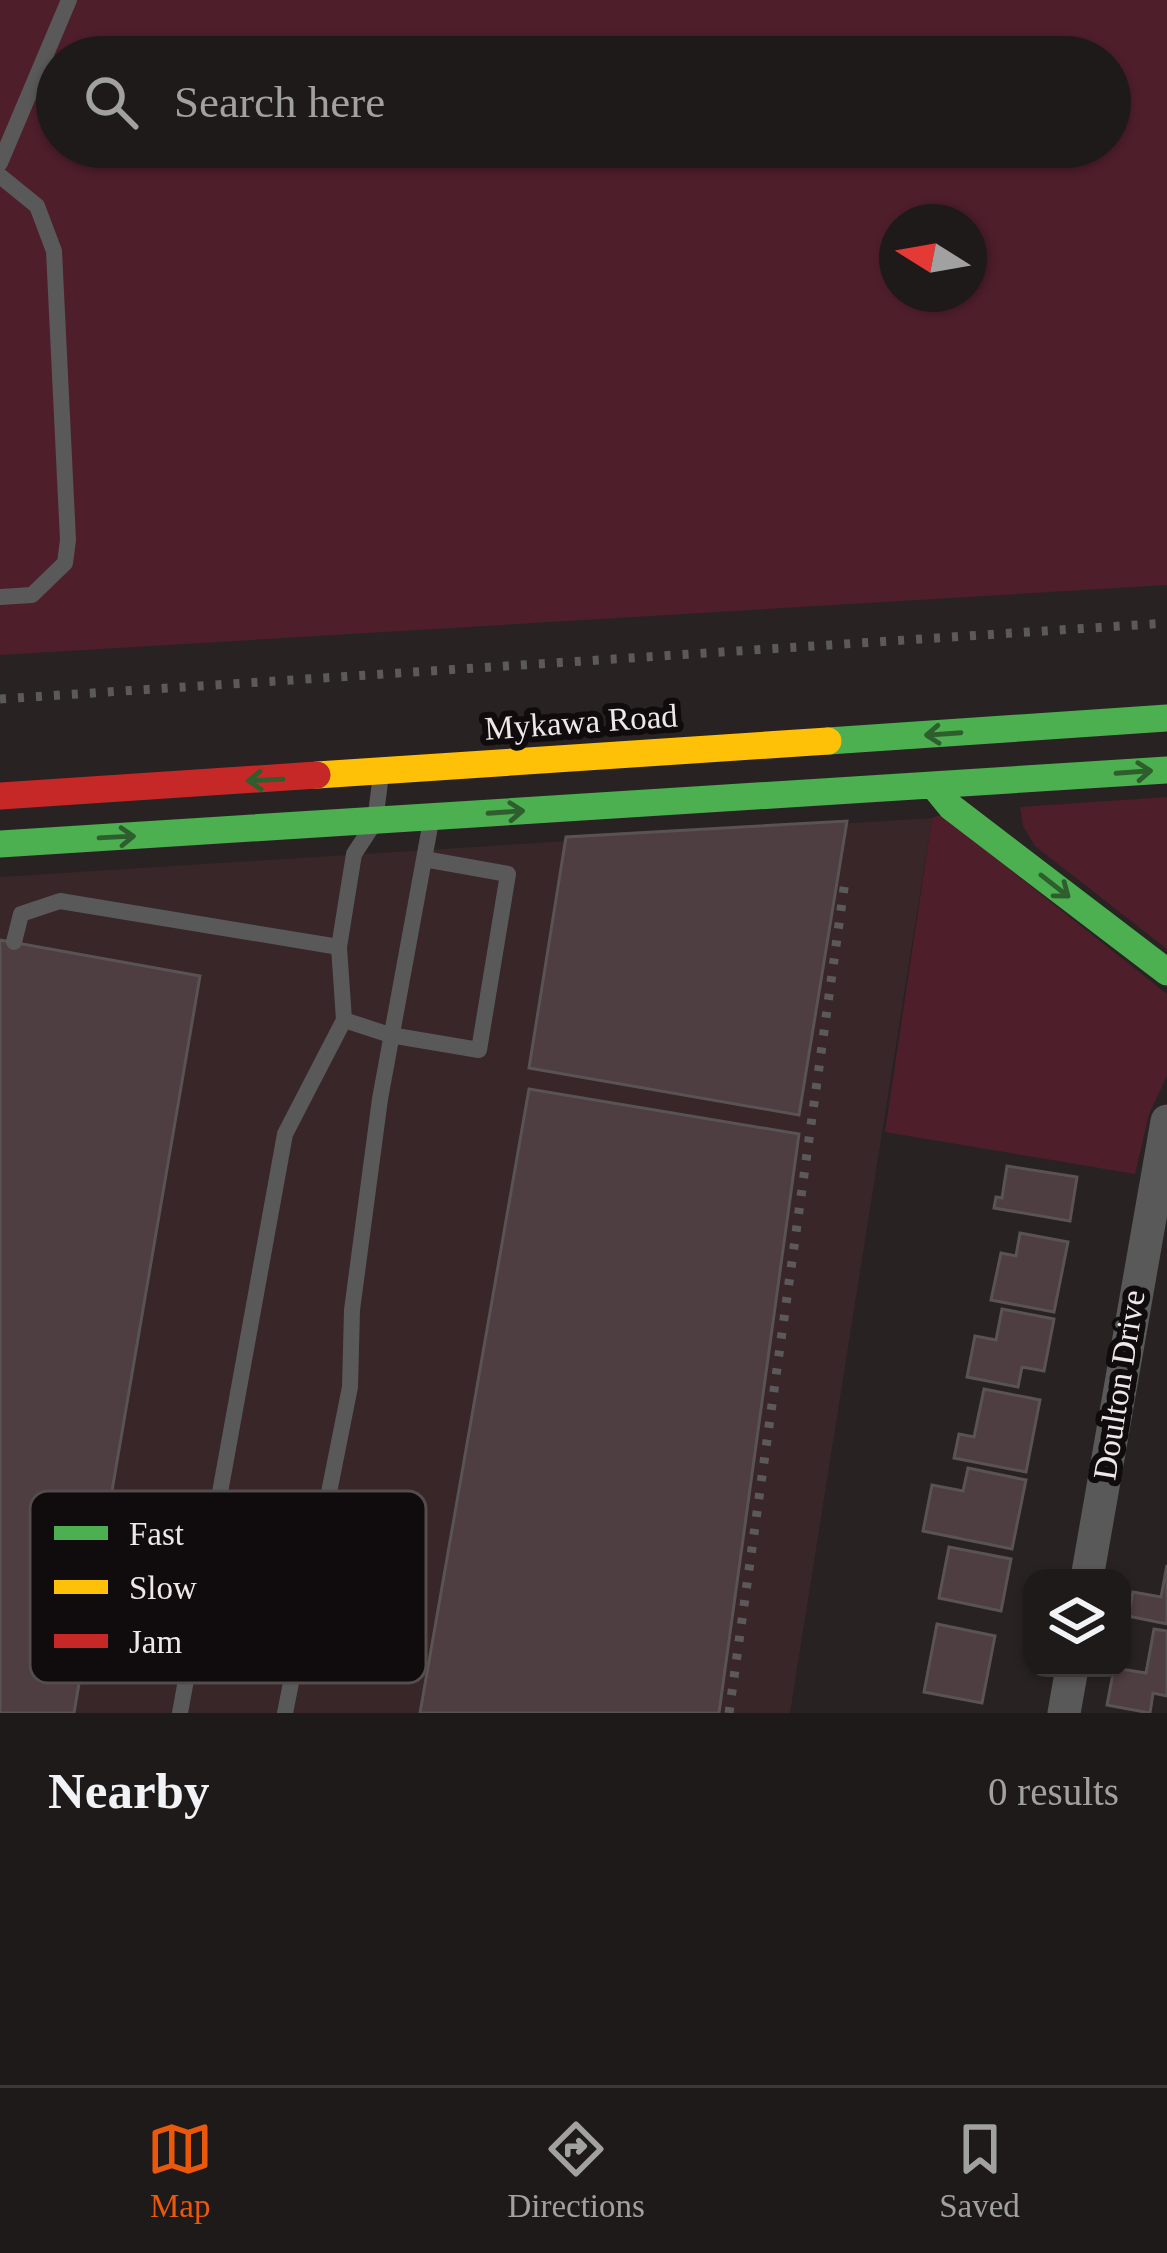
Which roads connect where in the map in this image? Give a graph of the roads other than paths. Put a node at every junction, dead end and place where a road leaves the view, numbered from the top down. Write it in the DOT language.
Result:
graph roads {
  1 [pos="69,0"];
  2 [pos="54,36"];
  3 [pos="36,78"];
  4 [pos="0,163"];
  5 [pos="0,176"];
  6 [pos="0,597"];
  7 [pos="1167,718"];
  8 [pos="1059,727"];
  9 [pos="1167,770"];
  10 [pos="382,773"];
  11 [pos="1014,780"];
  12 [pos="933,785"];
  13 [pos="0,796"];
  14 [pos="432,816"];
  15 [pos="376,822"];
  16 [pos="0,844"];
  17 [pos="1011,851"];
  18 [pos="424,859"];
  19 [pos="14,942"];
  20 [pos="339,946"];
  21 [pos="1167,972"];
  22 [pos="344,1020"];
  23 [pos="390,1035"];
  24 [pos="1167,1121"];
  25 [pos="220,1491"];
  26 [pos="329,1491"];
  27 [pos="1089,1569"];
  28 [pos="1070,1677"];
  29 [pos="185,1683"];
  30 [pos="291,1683"];
  31 [pos="180,1713"];
  32 [pos="285,1713"];
  33 [pos="1064,1713"];
  1 -- 2 [label="lane"];
  3 -- 4 [label="lane"];
  5 -- 6 [label="lane"];
  7 -- 8 [label="main road, Mykawa Road"];
  8 -- 10 [label="main road, Mykawa Road, one-way"];
  8 -- 11 [label="main road"];
  11 -- 9 [label="main road, one-way"];
  10 -- 13 [label="main road, Mykawa Road, one-way"];
  10 -- 15 [label="lane"];
  11 -- 12 [label="main road"];
  11 -- 17 [label="main road"];
  14 -- 12 [label="main road, one-way"];
  12 -- 17 [label="main road"];
  14 -- 15 [label="main road"];
  14 -- 18 [label="lane"];
  16 -- 15 [label="main road, one-way"];
  15 -- 20 [label="lane"];
  17 -- 21 [label="main road, one-way"];
  18 -- 23 [label="lane"];
  18 -- 23 [label="lane"];
  19 -- 20 [label="lane"];
  20 -- 22 [label="lane"];
  22 -- 23 [label="lane"];
  22 -- 25 [label="lane"];
  23 -- 26 [label="lane"];
  24 -- 27 [label="street, Doulton Drive"];
  28 -- 33 [label="street"];
  29 -- 31 [label="lane"];
  30 -- 32 [label="lane"];
}
